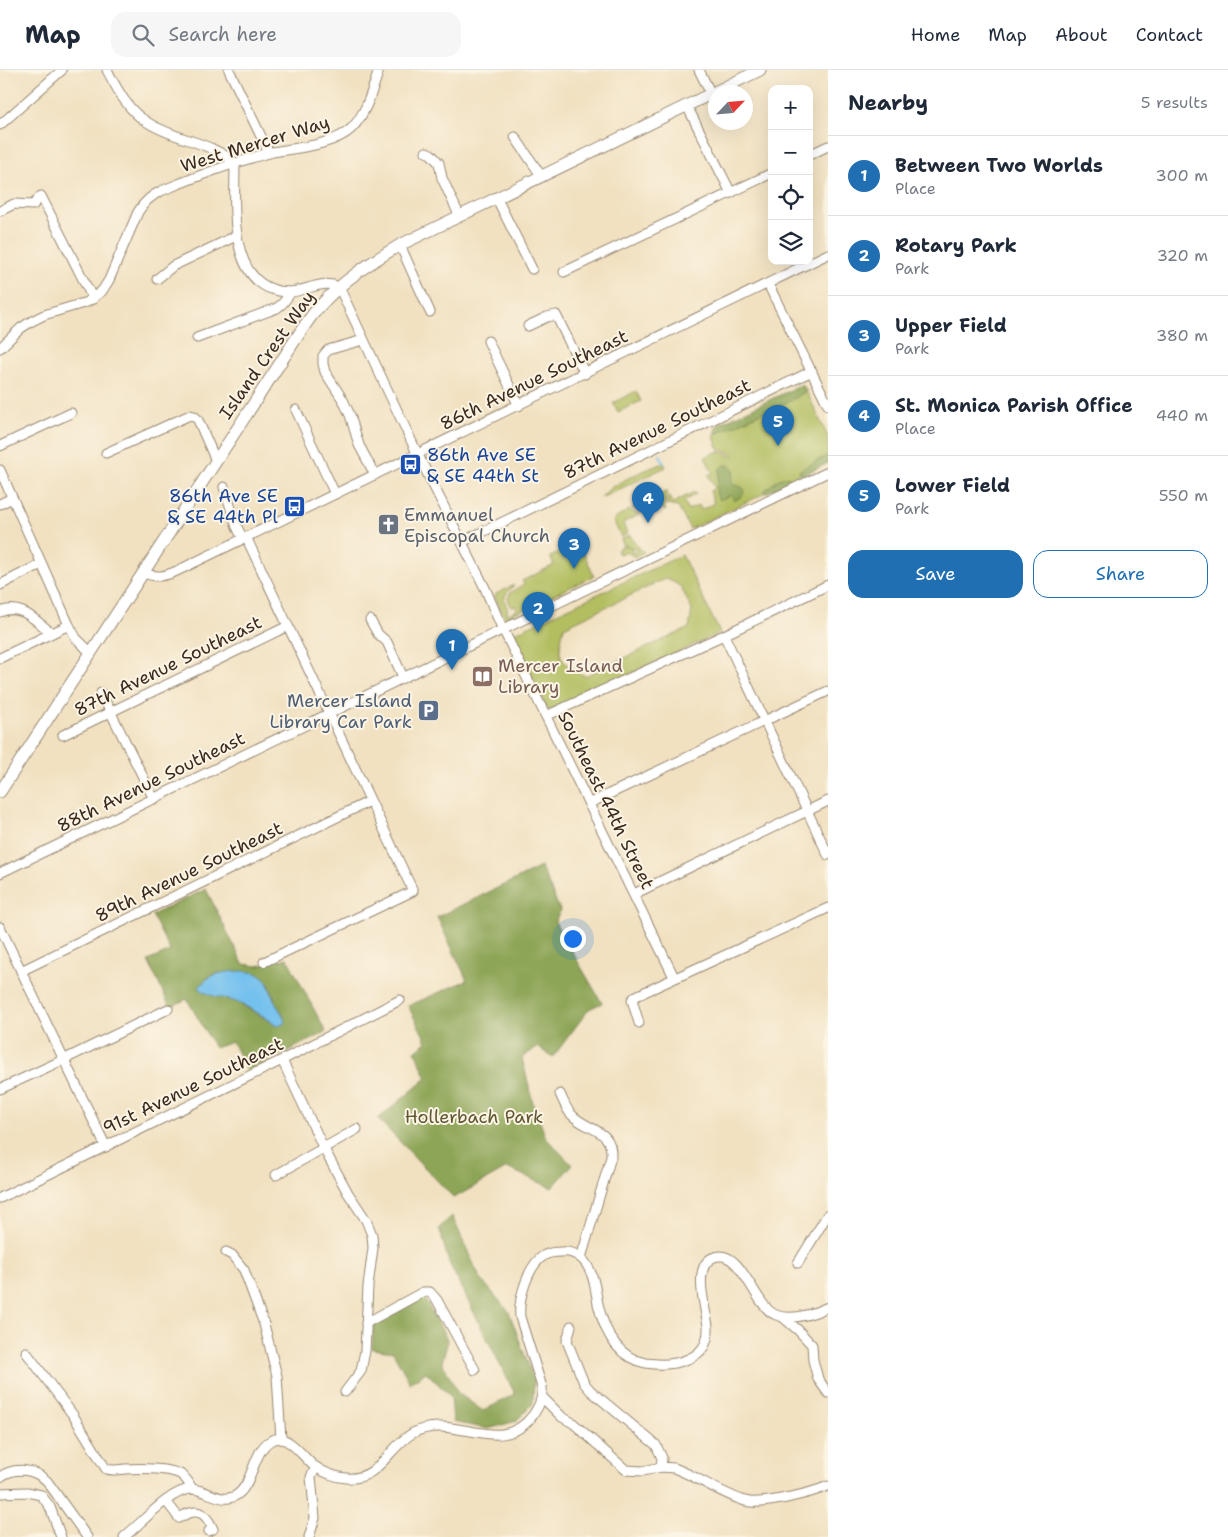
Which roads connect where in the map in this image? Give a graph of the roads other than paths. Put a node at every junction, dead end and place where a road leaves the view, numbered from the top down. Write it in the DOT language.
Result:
graph roads {
  1 [pos="62,70"];
  2 [pos="107,70"];
  3 [pos="229,70"];
  4 [pos="379,70"];
  5 [pos="699,70"];
  6 [pos="760,70"];
  7 [pos="729,85"];
  8 [pos="708,88"];
  9 [pos="708,96"];
  10 [pos="687,106"];
  11 [pos="0,125"];
  12 [pos="515,137"];
  13 [pos="828,146"];
  14 [pos="426,152"];
  15 [pos="270,153"];
  16 [pos="813,153"];
  17 [pos="235,163"];
  18 [pos="768,175"];
  19 [pos="542,177"];
  20 [pos="731,193"];
  21 [pos="497,199"];
  22 [pos="0,211"];
  23 [pos="460,217"];
  24 [pos="236,236"];
  25 [pos="400,245"];
  26 [pos="828,254"];
  27 [pos="532,269"];
  28 [pos="564,272"];
  29 [pos="157,279"];
  30 [pos="768,284"];
  31 [pos="339,288"];
  32 [pos="291,292"];
  33 [pos="93,299"];
  34 [pos="430,312"];
  35 [pos="528,326"];
  36 [pos="197,338"];
  37 [pos="362,340"];
  38 [pos="488,341"];
  39 [pos="0,348"];
  40 [pos="812,371"];
  41 [pos="585,374"];
  42 [pos="828,405"];
  43 [pos="519,406"];
  44 [pos="296,410"];
  45 [pos="71,413"];
  46 [pos="0,446"];
  47 [pos="106,453"];
  48 [pos="418,455"];
  49 [pos="216,461"];
  50 [pos="0,470"];
  51 [pos="828,472"];
  52 [pos="375,475"];
  53 [pos="224,487"];
  54 [pos="335,494"];
  55 [pos="12,498"];
  56 [pos="0,504"];
  57 [pos="245,538"];
  58 [pos="462,542"];
  59 [pos="41,564"];
  60 [pos="143,572"];
  61 [pos="0,585"];
  62 [pos="828,585"];
  63 [pos="0,612"];
  64 [pos="370,620"];
  65 [pos="69,625"];
  66 [pos="288,626"];
  67 [pos="503,628"];
  68 [pos="52,633"];
  69 [pos="724,635"];
  70 [pos="91,653"];
  71 [pos="0,658"];
  72 [pos="403,677"];
  73 [pos="828,691"];
  74 [pos="101,693"];
  75 [pos="110,712"];
  76 [pos="328,714"];
  77 [pos="546,716"];
  78 [pos="765,721"];
  79 [pos="62,735"];
  80 [pos="0,792"];
  81 [pos="154,799"];
  82 [pos="370,801"];
  83 [pos="828,801"];
  84 [pos="590,803"];
  85 [pos="807,811"];
  86 [pos="828,855"];
  87 [pos="0,873"];
  88 [pos="634,894"];
  89 [pos="828,908"];
  90 [pos="0,927"];
  91 [pos="264,962"];
  92 [pos="21,971"];
  93 [pos="674,977"];
  94 [pos="400,1000"];
  95 [pos="168,1009"];
  96 [pos="639,1023"];
  97 [pos="64,1060"];
  98 [pos="282,1060"];
  99 [pos="0,1089"];
  100 [pos="560,1094"];
  101 [pos="357,1129"];
  102 [pos="106,1147"];
  103 [pos="324,1149"];
  104 [pos="276,1175"];
  105 [pos="0,1198"];
  106 [pos="828,1214"];
  107 [pos="226,1252"];
  108 [pos="580,1258"];
  109 [pos="798,1263"];
  110 [pos="828,1306"];
  111 [pos="784,1318"];
  112 [pos="366,1323"];
  113 [pos="571,1326"];
  114 [pos="26,1352"];
  115 [pos="475,1370"];
  116 [pos="345,1392"];
  117 [pos="828,1393"];
  118 [pos="543,1398"];
  119 [pos="281,1439"];
  120 [pos="316,1467"];
  121 [pos="661,1467"];
  122 [pos="0,1477"];
  123 [pos="828,1486"];
  124 [pos="192,1489"];
  125 [pos="0,1493"];
  126 [pos="166,1502"];
  127 [pos="209,1531"];
  128 [pos="60,1537"];
  129 [pos="87,1537"];
  130 [pos="124,1537"];
  131 [pos="309,1537"];
  1 -- 11 [label="street"];
  2 -- 17 [label="street"];
  3 -- 15 [label="street"];
  4 -- 15 [label="street, West Mercer Way"];
  5 -- 8 [label="street"];
  6 -- 7 [label="main road, Island Crest Way"];
  9 -- 10 [label="main road, Island Crest Way"];
  10 -- 19 [label="main road, Island Crest Way"];
  10 -- 20 [label="street"];
  12 -- 19 [label="street"];
  13 -- 16 [label="street"];
  14 -- 23 [label="street"];
  15 -- 17 [label="street, West Mercer Way"];
  17 -- 24 [label="street"];
  17 -- 33 [label="street, West Mercer Way"];
  18 -- 20 [label="street"];
  19 -- 21 [label="main road, Island Crest Way"];
  20 -- 28 [label="street"];
  21 -- 23 [label="main road, Island Crest Way"];
  21 -- 27 [label="street"];
  22 -- 33 [label="street"];
  23 -- 25 [label="main road, Island Crest Way"];
  24 -- 29 [label="street"];
  24 -- 32 [label="street"];
  25 -- 31 [label="main road, Island Crest Way"];
  25 -- 34 [label="street"];
  26 -- 30 [label="street, 86th Avenue Southeast"];
  30 -- 40 [label="street"];
  30 -- 41 [label="street, 86th Avenue Southeast"];
  31 -- 32 [label="street"];
  31 -- 37 [label="street, Southeast 44th Street"];
  31 -- 49 [label="main road, Island Crest Way"];
  32 -- 36 [label="street"];
  33 -- 39 [label="street"];
  35 -- 41 [label="street"];
  37 -- 48 [label="street, Southeast 44th Street"];
  37 -- 52 [label="street"];
  38 -- 43 [label="street"];
  40 -- 42 [label="street"];
  40 -- 58 [label="street, 87th Avenue Southeast"];
  41 -- 43 [label="street, 86th Avenue Southeast"];
  43 -- 48 [label="street, 86th Avenue Southeast"];
  44 -- 54 [label="street"];
  45 -- 46 [label="street"];
  47 -- 49 [label="street"];
  48 -- 52 [label="street, 86th Avenue Southeast"];
  48 -- 58 [label="street, Southeast 44th Street"];
  49 -- 60 [label="main road, Island Crest Way"];
  50 -- 55 [label="street"];
  51 -- 67 [label="street, 88th Avenue Southeast"];
  52 -- 54 [label="street, 86th Avenue Southeast"];
  53 -- 57 [label="street"];
  54 -- 57 [label="street, 86th Avenue Southeast"];
  55 -- 56 [label="street"];
  55 -- 59 [label="street"];
  57 -- 60 [label="street, 86th Avenue Southeast"];
  57 -- 66 [label="street"];
  58 -- 67 [label="street, Southeast 44th Street"];
  59 -- 61 [label="street"];
  59 -- 65 [label="street"];
  60 -- 70 [label="main road, Island Crest Way"];
  62 -- 69 [label="street"];
  63 -- 68 [label="street"];
  64 -- 72 [label="street"];
  65 -- 68 [label="street"];
  65 -- 70 [label="street"];
  66 -- 75 [label="street, 87th Avenue Southeast"];
  66 -- 76 [label="street"];
  67 -- 72 [label="street, 88th Avenue Southeast"];
  67 -- 77 [label="street, Southeast 44th Street"];
  68 -- 71 [label="street"];
  69 -- 77 [label="street"];
  69 -- 78 [label="street"];
  70 -- 80 [label="main road, Island Crest Way"];
  72 -- 76 [label="street, 88th Avenue Southeast"];
  73 -- 78 [label="street"];
  74 -- 75 [label="street"];
  75 -- 79 [label="street, 87th Avenue Southeast"];
  75 -- 81 [label="street"];
  76 -- 81 [label="street, 88th Avenue Southeast"];
  76 -- 82 [label="street"];
  77 -- 84 [label="street, Southeast 44th Street"];
  78 -- 84 [label="street"];
  78 -- 85 [label="street"];
  81 -- 87 [label="street, 88th Avenue Southeast"];
  82 -- 91 [label="street"];
  82 -- 92 [label="street, 89th Avenue Southeast"];
  83 -- 85 [label="street"];
  84 -- 88 [label="street, Southeast 44th Street"];
  85 -- 86 [label="street"];
  85 -- 88 [label="street"];
  88 -- 93 [label="street, Southeast 44th Street"];
  89 -- 93 [label="street"];
  90 -- 92 [label="street"];
  92 -- 97 [label="street"];
  93 -- 96 [label="street"];
  94 -- 98 [label="street, 91st Avenue Southeast"];
  95 -- 97 [label="street"];
  97 -- 99 [label="street"];
  97 -- 102 [label="street"];
  98 -- 102 [label="street, 91st Avenue Southeast"];
  98 -- 103 [label="street"];
  100 -- 108 [label="street"];
  101 -- 103 [label="street"];
  102 -- 105 [label="street, 91st Avenue Southeast"];
  103 -- 104 [label="street"];
  103 -- 112 [label="street"];
  106 -- 109 [label="street"];
  107 -- 119 [label="street"];
  108 -- 111 [label="street"];
  108 -- 118 [label="street"];
  110 -- 111 [label="street"];
  111 -- 117 [label="street"];
  112 -- 115 [label="street"];
  112 -- 116 [label="street"];
  113 -- 121 [label="street"];
  114 -- 124 [label="street"];
  118 -- 120 [label="street"];
  118 -- 121 [label="street"];
  119 -- 120 [label="street"];
  119 -- 124 [label="street"];
  120 -- 131 [label="street"];
  121 -- 123 [label="street"];
  122 -- 129 [label="street"];
  124 -- 126 [label="street"];
  125 -- 128 [label="street"];
  126 -- 127 [label="street"];
  126 -- 130 [label="street"];
}
